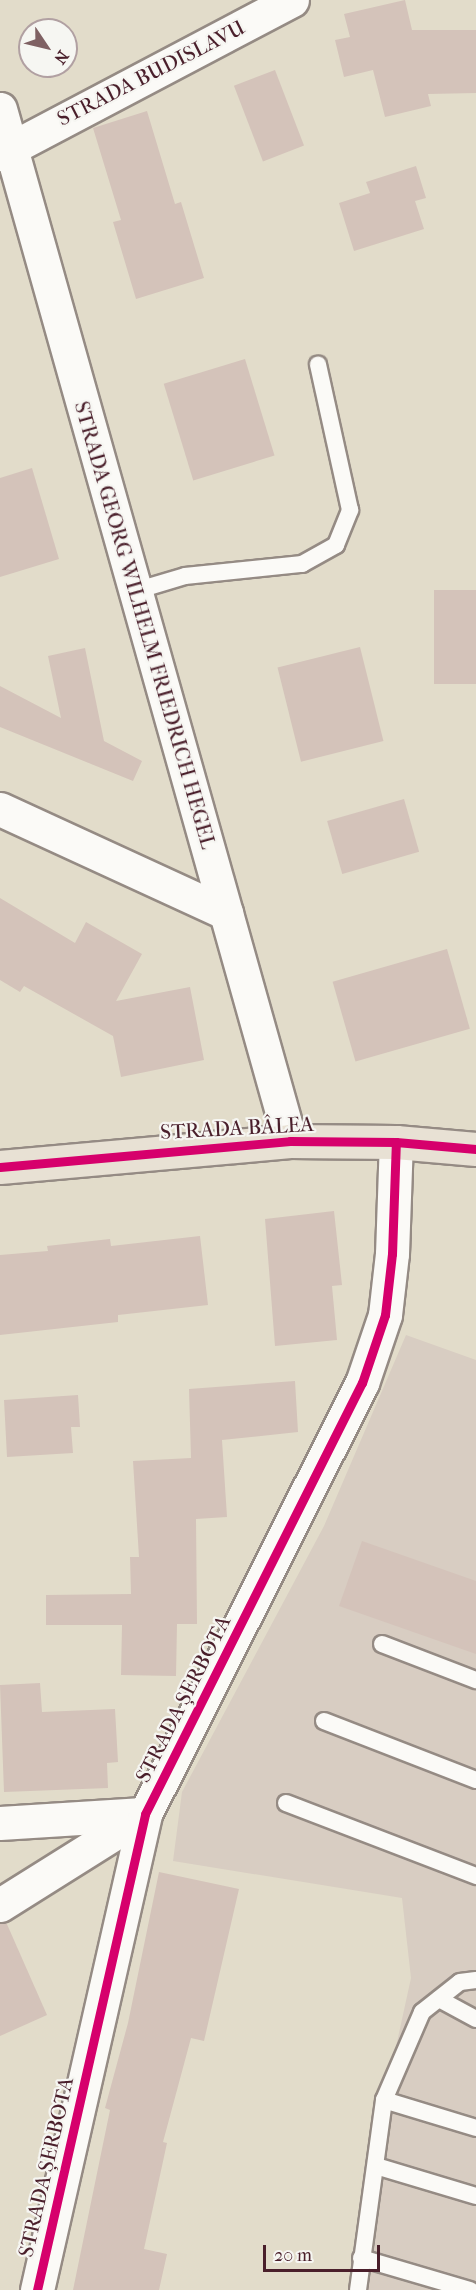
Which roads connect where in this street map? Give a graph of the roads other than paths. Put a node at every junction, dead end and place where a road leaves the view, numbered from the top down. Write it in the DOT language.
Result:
graph roads {
  1 [pos="292,0"];
  2 [pos="0,109"];
  3 [pos="6,151"];
  4 [pos="318,364"];
  5 [pos="135,591"];
  6 [pos="0,809"];
  7 [pos="226,913"];
  8 [pos="290,1141"];
  9 [pos="396,1142"];
  10 [pos="476,1149"];
  11 [pos="0,1167"];
  12 [pos="382,1644"];
  13 [pos="476,1680"];
  14 [pos="324,1721"];
  15 [pos="476,1780"];
  16 [pos="286,1803"];
  17 [pos="145,1814"];
  18 [pos="0,1822"];
  19 [pos="476,1876"];
  20 [pos="0,1905"];
  21 [pos="476,1980"];
  22 [pos="439,1999"];
  23 [pos="476,2019"];
  24 [pos="384,2100"];
  25 [pos="476,2128"];
  26 [pos="376,2166"];
  27 [pos="476,2196"];
  28 [pos="361,2258"];
  29 [pos="33,2288"];
  30 [pos="358,2290"];
  31 [pos="470,2290"];
  1 -- 3 [label="street, STRADA BUDISLAVU"];
  2 -- 3 [label="street, STRADA GEORG WILHELM FRIEDRICH HEGEL"];
  3 -- 5 [label="street, STRADA GEORG WILHELM FRIEDRICH HEGEL"];
  4 -- 5 [label="lane"];
  5 -- 7 [label="street, STRADA GEORG WILHELM FRIEDRICH HEGEL"];
  6 -- 7 [label="street"];
  7 -- 8 [label="street, STRADA GEORG WILHELM FRIEDRICH HEGEL"];
  8 -- 9 [label="main road, STRADA BÂLEA"];
  8 -- 11 [label="main road, STRADA BÂLEA"];
  9 -- 10 [label="main road, STRADA BÂLEA"];
  9 -- 17 [label="street, STRADA ȘERBOTA"];
  12 -- 13 [label="lane"];
  14 -- 15 [label="lane"];
  16 -- 19 [label="lane"];
  17 -- 18 [label="street"];
  17 -- 20 [label="street"];
  17 -- 29 [label="street, STRADA ȘERBOTA"];
  21 -- 22 [label="lane"];
  22 -- 23 [label="lane"];
  22 -- 24 [label="lane"];
  24 -- 25 [label="lane"];
  24 -- 26 [label="lane"];
  26 -- 27 [label="lane"];
  26 -- 28 [label="lane"];
  28 -- 30 [label="lane"];
  28 -- 31 [label="lane"];
}
